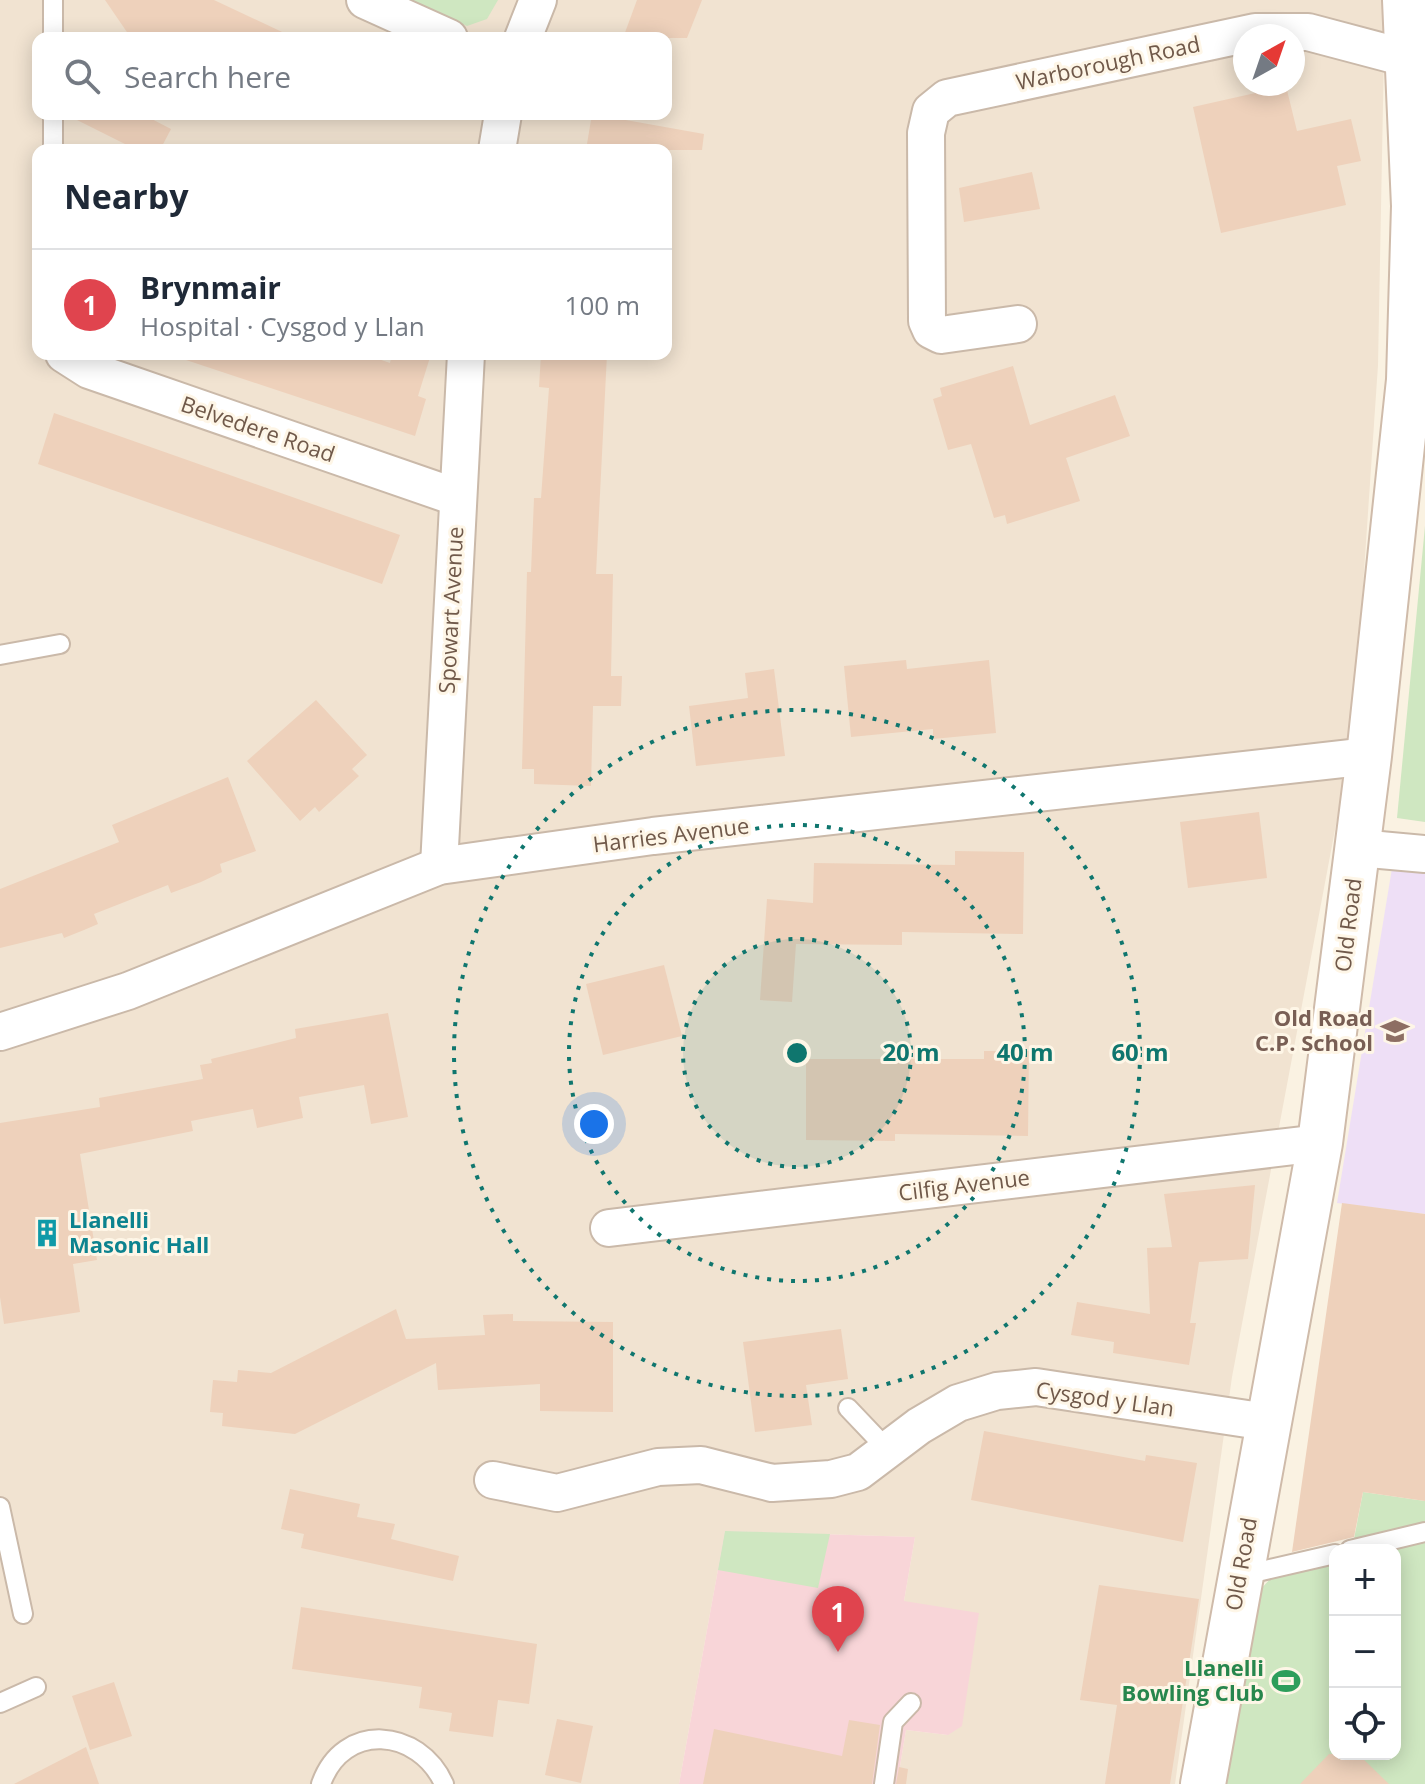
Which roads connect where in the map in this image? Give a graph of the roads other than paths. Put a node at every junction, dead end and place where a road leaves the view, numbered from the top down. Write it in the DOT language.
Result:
graph roads {
  1 [pos="53,0"];
  2 [pos="365,0"];
  3 [pos="538,0"];
  4 [pos="1405,0"];
  5 [pos="53,32"];
  6 [pos="436,32"];
  7 [pos="525,32"];
  8 [pos="1418,56"];
  9 [pos="53,120"];
  10 [pos="502,120"];
  11 [pos="53,144"];
  12 [pos="498,144"];
  13 [pos="1018,324"];
  14 [pos="73,360"];
  15 [pos="466,360"];
  16 [pos="456,497"];
  17 [pos="60,644"];
  18 [pos="0,655"];
  19 [pos="1369,756"];
  20 [pos="1358,848"];
  21 [pos="1425,854"];
  22 [pos="439,866"];
  23 [pos="0,1032"];
  24 [pos="1320,1143"];
  25 [pos="609,1228"];
  26 [pos="848,1408"];
  27 [pos="1267,1422"];
  28 [pos="887,1449"];
  29 [pos="493,1480"];
  30 [pos="0,1507"];
  31 [pos="1425,1532"];
  32 [pos="1375,1544"];
  33 [pos="1329,1555"];
  34 [pos="1238,1577"];
  35 [pos="23,1614"];
  36 [pos="36,1687"];
  37 [pos="0,1703"];
  38 [pos="911,1703"];
  39 [pos="321,1784"];
  40 [pos="444,1784"];
  41 [pos="884,1784"];
  42 [pos="1203,1784"];
  1 -- 5 [label="lane"];
  2 -- 6 [label="street"];
  3 -- 7 [label="street"];
  4 -- 8 [label="street, Old Road"];
  8 -- 13 [label="street, Warborough Road"];
  8 -- 19 [label="street, Old Road"];
  9 -- 11 [label="lane"];
  10 -- 12 [label="street"];
  14 -- 16 [label="street, Belvedere Road"];
  15 -- 16 [label="street, Spowart Avenue"];
  16 -- 22 [label="street, Spowart Avenue"];
  17 -- 18 [label="lane"];
  19 -- 20 [label="street, Old Road"];
  19 -- 22 [label="street, Harries Avenue"];
  20 -- 21 [label="street"];
  20 -- 24 [label="street, Old Road"];
  22 -- 23 [label="street, Harries Avenue"];
  24 -- 25 [label="street, Cilfig Avenue"];
  24 -- 27 [label="street, Old Road"];
  26 -- 28 [label="lane"];
  27 -- 28 [label="street, Cysgod y Llan"];
  27 -- 34 [label="street, Old Road"];
  28 -- 29 [label="street, Cysgod y Llan"];
  30 -- 35 [label="lane"];
  31 -- 32 [label="lane"];
  33 -- 34 [label="lane"];
  34 -- 42 [label="street, Old Road"];
  36 -- 37 [label="lane"];
  38 -- 41 [label="lane"];
  39 -- 40 [label="lane"];
}
